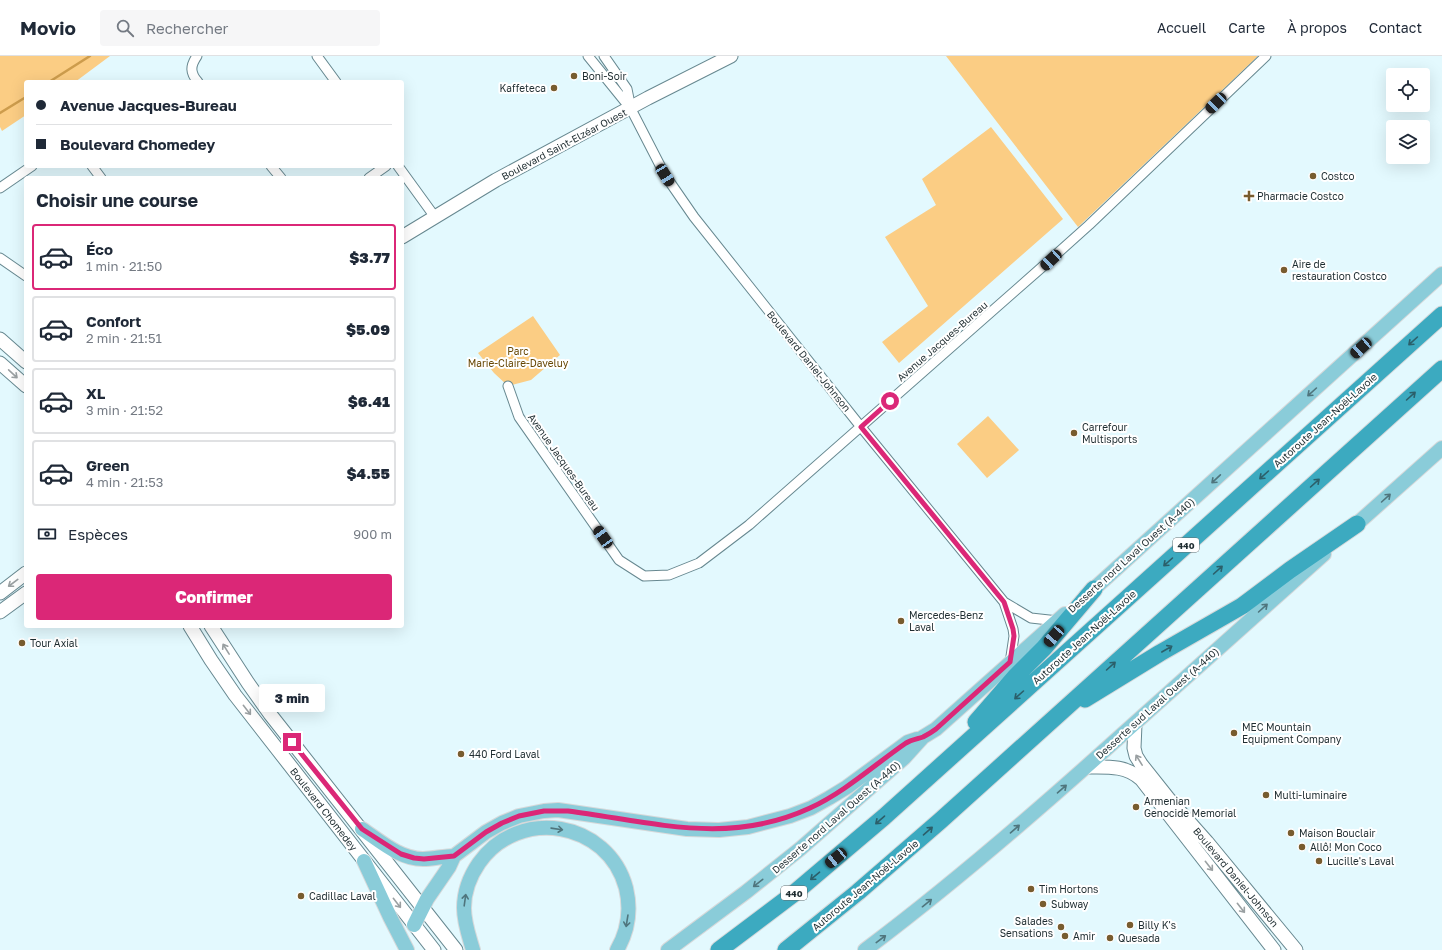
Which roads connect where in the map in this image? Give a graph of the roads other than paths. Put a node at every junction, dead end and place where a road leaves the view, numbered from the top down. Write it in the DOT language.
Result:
graph roads {
  1 [pos="197,56"];
  2 [pos="316,56"];
  3 [pos="588,56"];
  4 [pos="604,56"];
  5 [pos="731,56"];
  6 [pos="1266,56"];
  7 [pos="196,80"];
  8 [pos="334,80"];
  9 [pos="630,109"];
  10 [pos="29,168"];
  11 [pos="273,168"];
  12 [pos="383,168"];
  13 [pos="399,168"];
  14 [pos="279,176"];
  15 [pos="372,176"];
  16 [pos="0,188"];
  17 [pos="434,217"];
  18 [pos="404,237"];
  19 [pos="0,258"];
  20 [pos="1442,274"];
  21 [pos="24,275"];
  22 [pos="1442,315"];
  23 [pos="0,339"];
  24 [pos="24,360"];
  25 [pos="0,363"];
  26 [pos="1442,369"];
  27 [pos="24,384"];
  28 [pos="508,386"];
  29 [pos="861,427"];
  30 [pos="1442,448"];
  31 [pos="1357,524"];
  32 [pos="24,575"];
  33 [pos="1094,589"];
  34 [pos="0,593"];
  35 [pos="24,594"];
  36 [pos="1004,602"];
  37 [pos="0,612"];
  38 [pos="1058,620"];
  39 [pos="191,628"];
  40 [pos="212,628"];
  41 [pos="1010,662"];
  42 [pos="1051,721"];
  43 [pos="1135,724"];
  44 [pos="923,737"];
  45 [pos="1086,767"];
  46 [pos="930,775"];
  47 [pos="362,829"];
  48 [pos="454,856"];
  49 [pos="364,861"];
  50 [pos="422,908"];
  51 [pos="414,924"];
  52 [pos="407,950"];
  53 [pos="434,950"];
  54 [pos="456,950"];
  55 [pos="473,950"];
  56 [pos="617,950"];
  57 [pos="668,950"];
  58 [pos="719,950"];
  59 [pos="786,950"];
  60 [pos="865,950"];
  61 [pos="1274,950"];
  62 [pos="1296,950"];
  1 -- 7 [label="street"];
  2 -- 8 [label="street"];
  3 -- 9 [label="street, Boulevard Daniel-Johnson"];
  4 -- 9 [label="street, Boulevard Daniel-Johnson"];
  5 -- 9 [label="street, Boulevard Saint-Elzéar Ouest"];
  6 -- 29 [label="street, Avenue Jacques-Bureau"];
  9 -- 17 [label="street, Boulevard Saint-Elzéar Ouest"];
  9 -- 29 [label="street, Boulevard Daniel-Johnson"];
  10 -- 16 [label="street"];
  11 -- 14 [label="street"];
  12 -- 15 [label="street"];
  13 -- 17 [label="street"];
  17 -- 18 [label="street, Boulevard Saint-Elzéar Ouest"];
  19 -- 21 [label="street"];
  20 -- 33 [label="main road, Desserte nord Laval Ouest (A-440), one-way"];
  22 -- 46 [label="highway, Autoroute Jean-Noël-Lavoie / 440, one-way"];
  23 -- 24 [label="street"];
  25 -- 27 [label="street, one-way"];
  42 -- 26 [label="highway, Autoroute Jean-Noël-Lavoie, one-way"];
  28 -- 29 [label="street, Avenue Jacques-Bureau"];
  29 -- 36 [label="street, Boulevard Daniel-Johnson"];
  31 -- 30 [label="main road, Desserte sud Laval Ouest (A-440), one-way"];
  42 -- 31 [label="highway, one-way"];
  43 -- 31 [label="main road, Desserte sud Laval Ouest (A-440), one-way"];
  32 -- 34 [label="street, one-way"];
  33 -- 38 [label="main road, Desserte nord Laval Ouest (A-440)"];
  33 -- 46 [label="highway"];
  35 -- 37 [label="street"];
  36 -- 38 [label="street, Boulevard Daniel-Johnson"];
  36 -- 41 [label="street, Boulevard Daniel-Johnson"];
  38 -- 41 [label="main road, Desserte nord Laval Ouest (A-440)"];
  39 -- 49 [label="street, Boulevard Chomedey, one-way"];
  47 -- 40 [label="street, Boulevard Chomedey, one-way"];
  41 -- 44 [label="main road, Desserte nord Laval Ouest (A-440)"];
  59 -- 42 [label="highway, Autoroute Jean-Noël-Lavoie, one-way"];
  43 -- 45 [label="main road, Desserte sud Laval Ouest (A-440)"];
  62 -- 43 [label="street, Boulevard Daniel-Johnson, one-way"];
  44 -- 48 [label="main road"];
  44 -- 57 [label="main road, Desserte nord Laval Ouest (A-440), one-way"];
  60 -- 45 [label="main road, Desserte sud Laval Ouest (A-440), one-way"];
  45 -- 61 [label="street, Boulevard Daniel-Johnson, one-way"];
  46 -- 58 [label="highway, Autoroute Jean-Noël-Lavoie / 440, one-way"];
  47 -- 48 [label="main road"];
  47 -- 50 [label="street, Boulevard Chomedey"];
  48 -- 50 [label="main road"];
  49 -- 51 [label="street, Boulevard Chomedey, one-way"];
  49 -- 52 [label="main road"];
  50 -- 51 [label="main road"];
  50 -- 54 [label="street, Boulevard Chomedey"];
  51 -- 53 [label="street, Boulevard Chomedey"];
  55 -- 56 [label="main road, one-way"];
}
